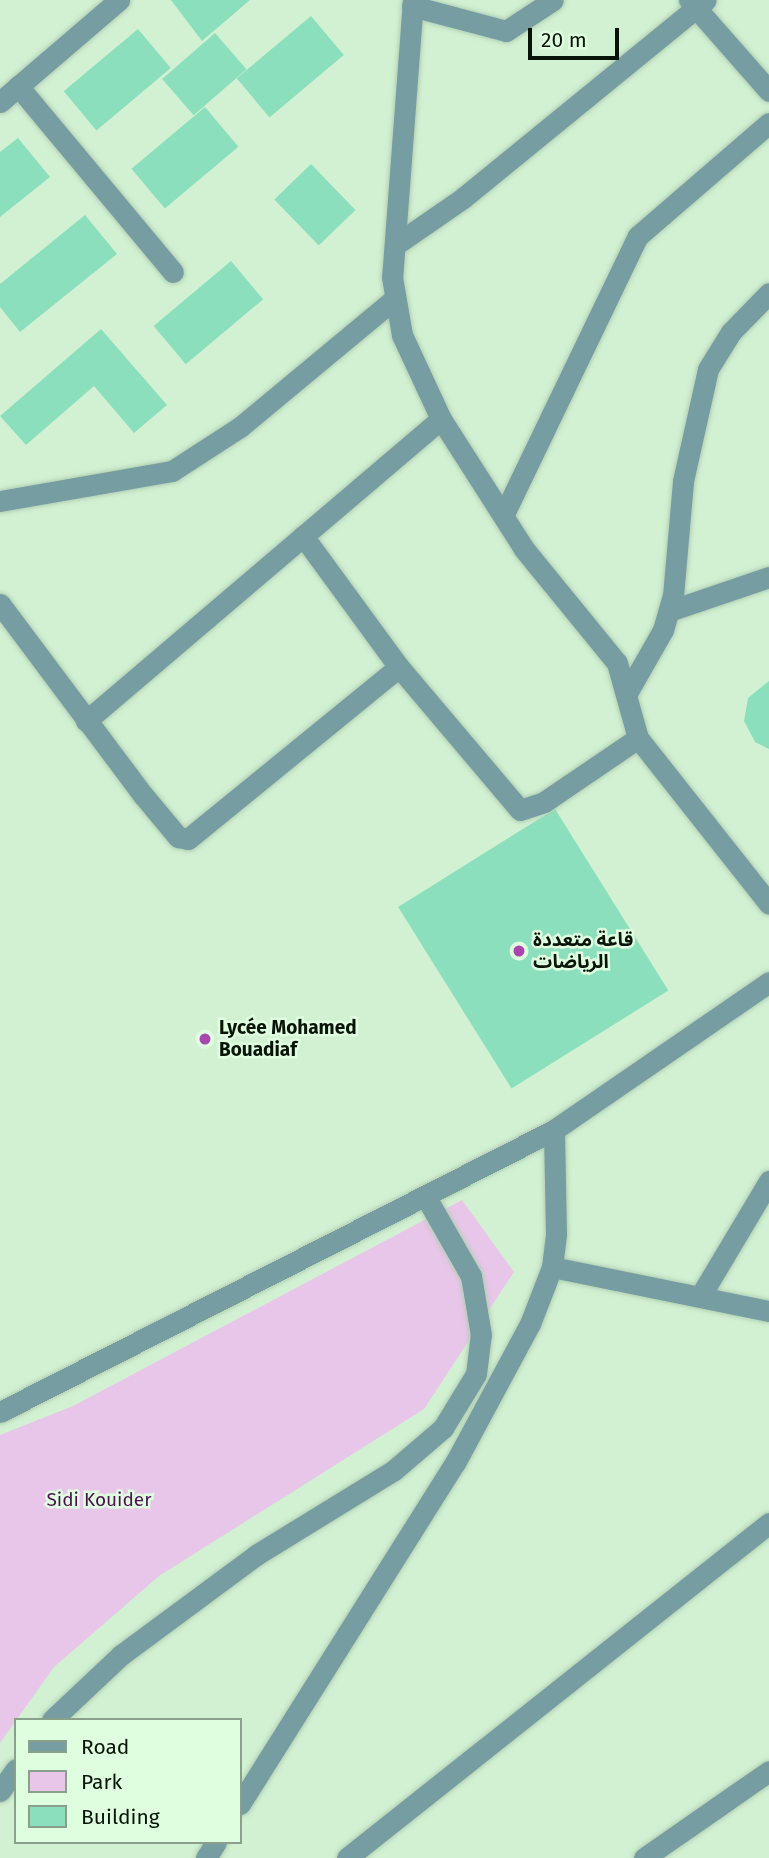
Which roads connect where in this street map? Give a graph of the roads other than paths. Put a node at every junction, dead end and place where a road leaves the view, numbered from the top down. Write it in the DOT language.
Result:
graph roads {
  1 [pos="119,0"];
  2 [pos="553,0"];
  3 [pos="412,3"];
  4 [pos="697,3"];
  5 [pos="18,86"];
  6 [pos="769,91"];
  7 [pos="0,102"];
  8 [pos="769,123"];
  9 [pos="398,243"];
  10 [pos="173,272"];
  11 [pos="769,293"];
  12 [pos="392,301"];
  13 [pos="441,419"];
  14 [pos="0,501"];
  15 [pos="504,513"];
  16 [pos="303,536"];
  17 [pos="769,577"];
  18 [pos="0,604"];
  19 [pos="669,611"];
  20 [pos="399,667"];
  21 [pos="627,693"];
  22 [pos="86,721"];
  23 [pos="638,738"];
  24 [pos="769,904"];
  25 [pos="769,982"];
  26 [pos="554,1130"];
  27 [pos="769,1181"];
  28 [pos="426,1197"];
  29 [pos="552,1267"];
  30 [pos="701,1295"];
  31 [pos="769,1311"];
  32 [pos="0,1412"];
  33 [pos="769,1523"];
  34 [pos="54,1718"];
  35 [pos="769,1771"];
  36 [pos="14,1772"];
  37 [pos="0,1791"];
  38 [pos="242,1801"];
  39 [pos="347,1858"];
  40 [pos="643,1858"];
  1 -- 5 [label="street"];
  2 -- 3 [label="street"];
  3 -- 9 [label="street"];
  4 -- 6 [label="street"];
  4 -- 9 [label="street"];
  5 -- 7 [label="street"];
  5 -- 10 [label="street"];
  8 -- 15 [label="street"];
  9 -- 12 [label="street"];
  11 -- 19 [label="street"];
  12 -- 13 [label="street"];
  12 -- 14 [label="street"];
  13 -- 15 [label="street"];
  13 -- 16 [label="street"];
  15 -- 21 [label="street"];
  16 -- 20 [label="street"];
  16 -- 22 [label="street"];
  17 -- 19 [label="street"];
  18 -- 22 [label="street"];
  19 -- 21 [label="street"];
  20 -- 22 [label="street"];
  20 -- 23 [label="street"];
  21 -- 23 [label="street"];
  23 -- 24 [label="street"];
  25 -- 26 [label="street"];
  26 -- 28 [label="street"];
  26 -- 29 [label="street"];
  27 -- 30 [label="street"];
  28 -- 32 [label="street"];
  28 -- 34 [label="street"];
  29 -- 30 [label="street"];
  29 -- 38 [label="street"];
  30 -- 31 [label="street"];
  33 -- 39 [label="street"];
  35 -- 40 [label="street"];
  36 -- 37 [label="street"];
}
